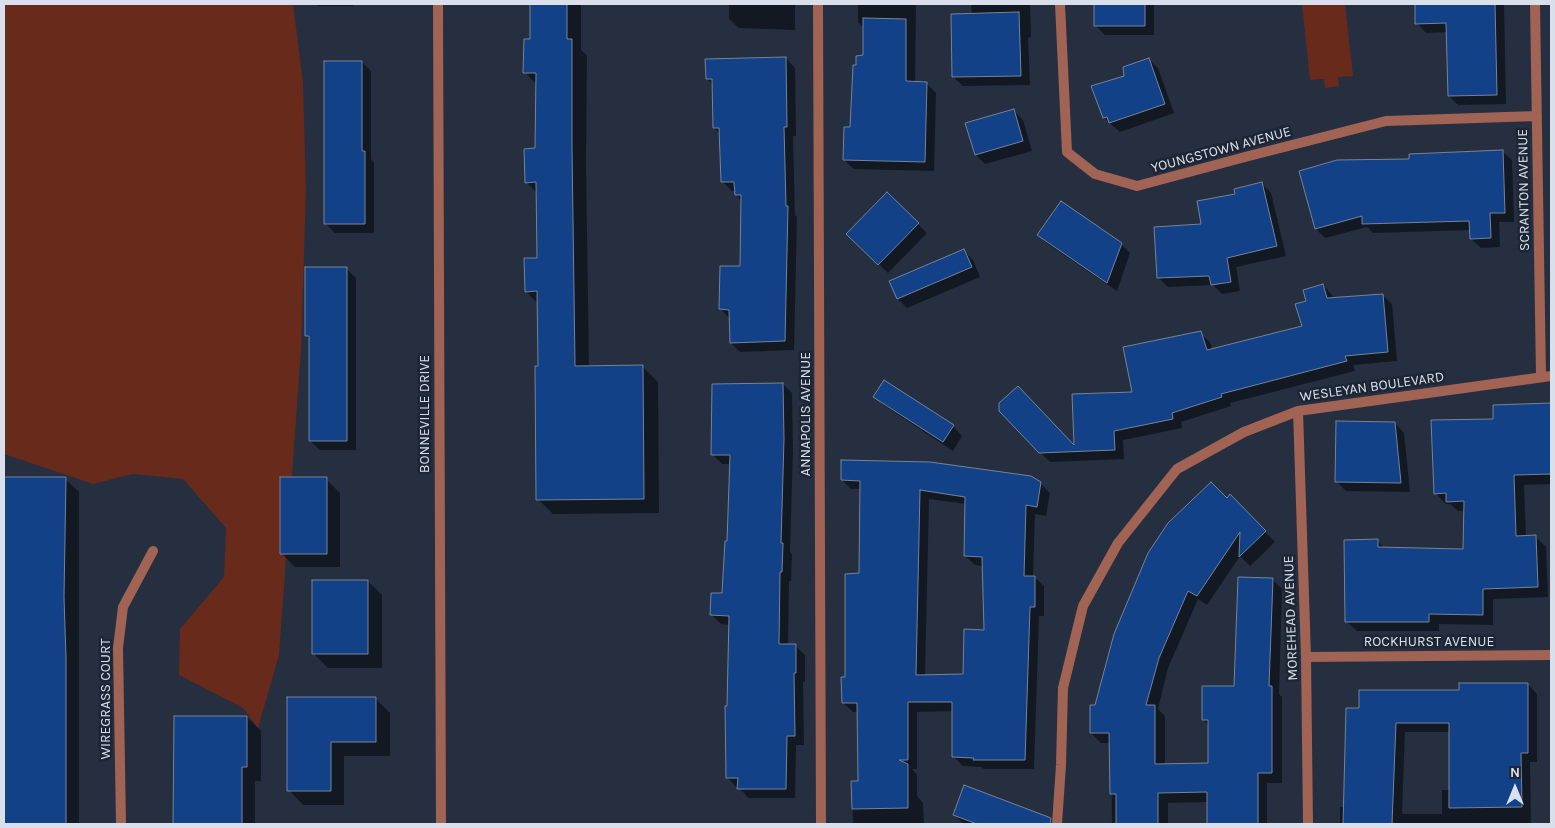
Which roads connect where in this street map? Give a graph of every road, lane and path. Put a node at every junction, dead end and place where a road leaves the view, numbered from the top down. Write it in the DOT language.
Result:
graph roads {
  1 [pos="438,4"];
  2 [pos="818,4"];
  3 [pos="1060,4"];
  4 [pos="1535,4"];
  5 [pos="1537,116"];
  6 [pos="1546,376"];
  7 [pos="1298,411"];
  8 [pos="153,551"];
  9 [pos="1551,655"];
  10 [pos="1306,657"];
  11 [pos="121,824"];
  12 [pos="440,824"];
  13 [pos="821,824"];
  14 [pos="1057,824"];
  15 [pos="1308,824"];
  1 -- 12 [label="street, BONNEVILLE DRIVE"];
  2 -- 13 [label="street, ANNAPOLIS AVENUE"];
  3 -- 5 [label="street, YOUNGSTOWN AVENUE"];
  4 -- 5 [label="street, SCRANTON AVENUE"];
  5 -- 6 [label="street, SCRANTON AVENUE"];
  6 -- 7 [label="street, WESLEYAN BOULEVARD"];
  7 -- 10 [label="street, MOREHEAD AVENUE"];
  7 -- 14 [label="street, WESLEYAN BOULEVARD"];
  8 -- 11 [label="street, WIREGRASS COURT"];
  9 -- 10 [label="street, ROCKHURST AVENUE"];
  10 -- 15 [label="street, MOREHEAD AVENUE"];
}
